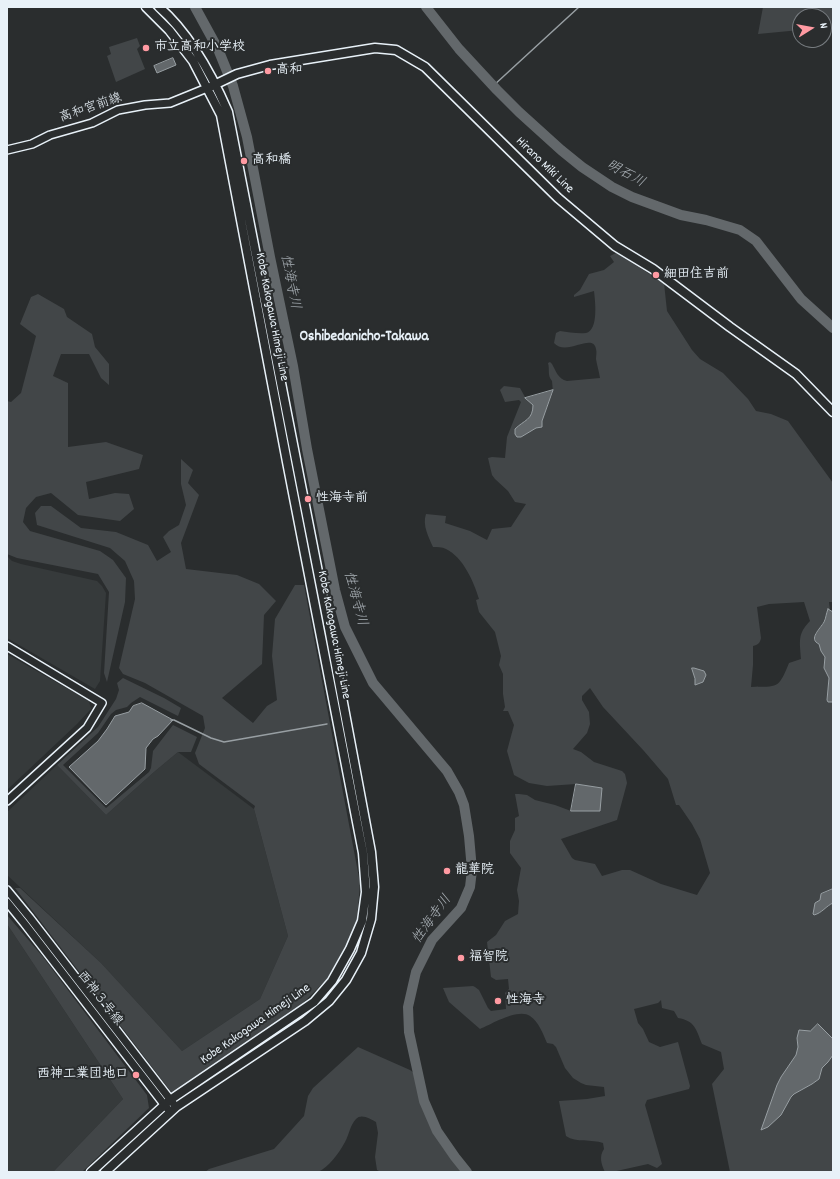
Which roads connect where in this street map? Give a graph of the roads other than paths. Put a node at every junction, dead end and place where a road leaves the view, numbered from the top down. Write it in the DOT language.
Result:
graph roads {
  1 [pos="146,7"];
  2 [pos="159,7"];
  3 [pos="216,84"];
  4 [pos="207,88"];
  5 [pos="7,150"];
  6 [pos="833,412"];
  7 [pos="7,646"];
  8 [pos="7,802"];
  9 [pos="7,890"];
  10 [pos="7,902"];
  11 [pos="167,1102"];
  12 [pos="173,1110"];
  13 [pos="91,1172"];
  14 [pos="106,1172"];
  1 -- 4 [label="main road, Kobe Kakogawa Himeji Line"];
  2 -- 3 [label="main road, Kobe Kakogawa Himeji Line"];
  3 -- 4 [label="main road, Hirano Miki Line"];
  3 -- 6 [label="main road, Hirano Miki Line"];
  3 -- 12 [label="main road, Kobe Kakogawa Himeji Line"];
  4 -- 5 [label="street, 高和宮前線"];
  4 -- 11 [label="main road, Kobe Kakogawa Himeji Line"];
  7 -- 8 [label="street"];
  9 -- 11 [label="street, 西神３号線"];
  10 -- 11 [label="street, 西神３号線"];
  11 -- 12 [label="street"];
  11 -- 13 [label="main road, Kobe Kakogawa Himeji Line"];
  12 -- 14 [label="main road, Kobe Kakogawa Himeji Line"];
}
